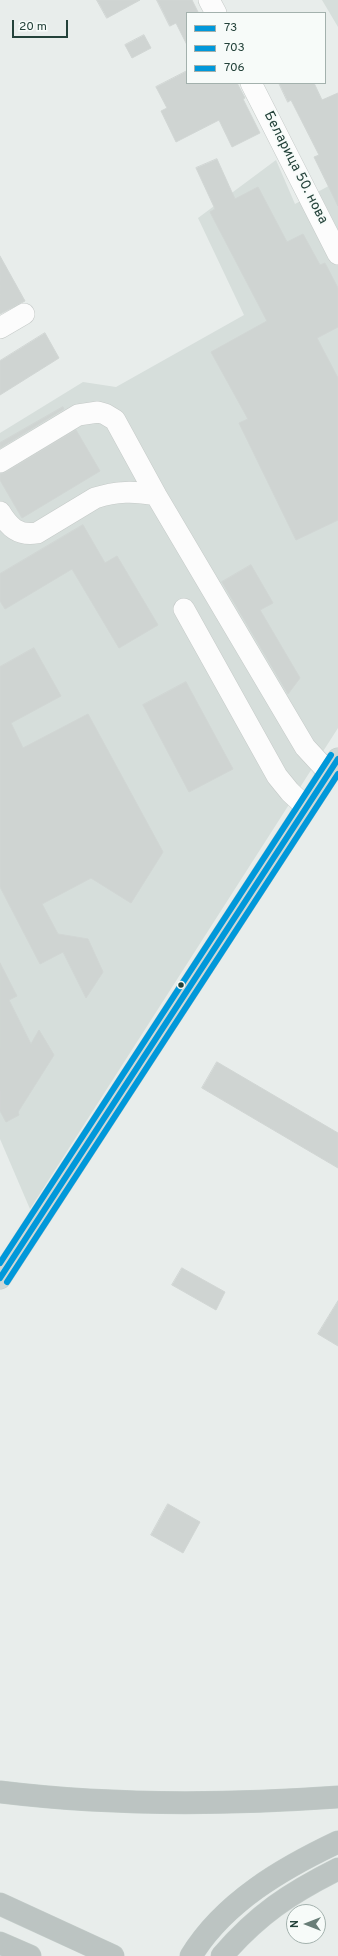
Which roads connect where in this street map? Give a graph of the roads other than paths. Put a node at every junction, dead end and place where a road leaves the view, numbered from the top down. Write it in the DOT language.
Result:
graph roads {
  1 [pos="209,0"];
  2 [pos="215,12"];
  3 [pos="252,84"];
  4 [pos="338,254"];
  5 [pos="24,314"];
  6 [pos="0,328"];
  7 [pos="0,462"];
  8 [pos="156,495"];
  9 [pos="0,512"];
  10 [pos="184,609"];
  11 [pos="333,766"];
  12 [pos="306,807"];
  13 [pos="0,1278"];
  14 [pos="0,1792"];
  15 [pos="338,1797"];
  16 [pos="338,1842"];
  17 [pos="338,1869"];
  18 [pos="0,1904"];
  19 [pos="0,1942"];
  20 [pos="30,1956"];
  21 [pos="113,1956"];
  22 [pos="191,1956"];
  23 [pos="222,1956"];
  1 -- 2 [label="street"];
  3 -- 4 [label="street, Беларица 50. нова"];
  5 -- 6 [label="street"];
  7 -- 8 [label="street"];
  8 -- 9 [label="street"];
  8 -- 11 [label="street"];
  10 -- 12 [label="street"];
  11 -- 12 [label="main road"];
  12 -- 13 [label="main road"];
  14 -- 15 [label="highway"];
  16 -- 22 [label="highway"];
  17 -- 23 [label="highway"];
  18 -- 21 [label="highway"];
  19 -- 20 [label="highway"];
}
